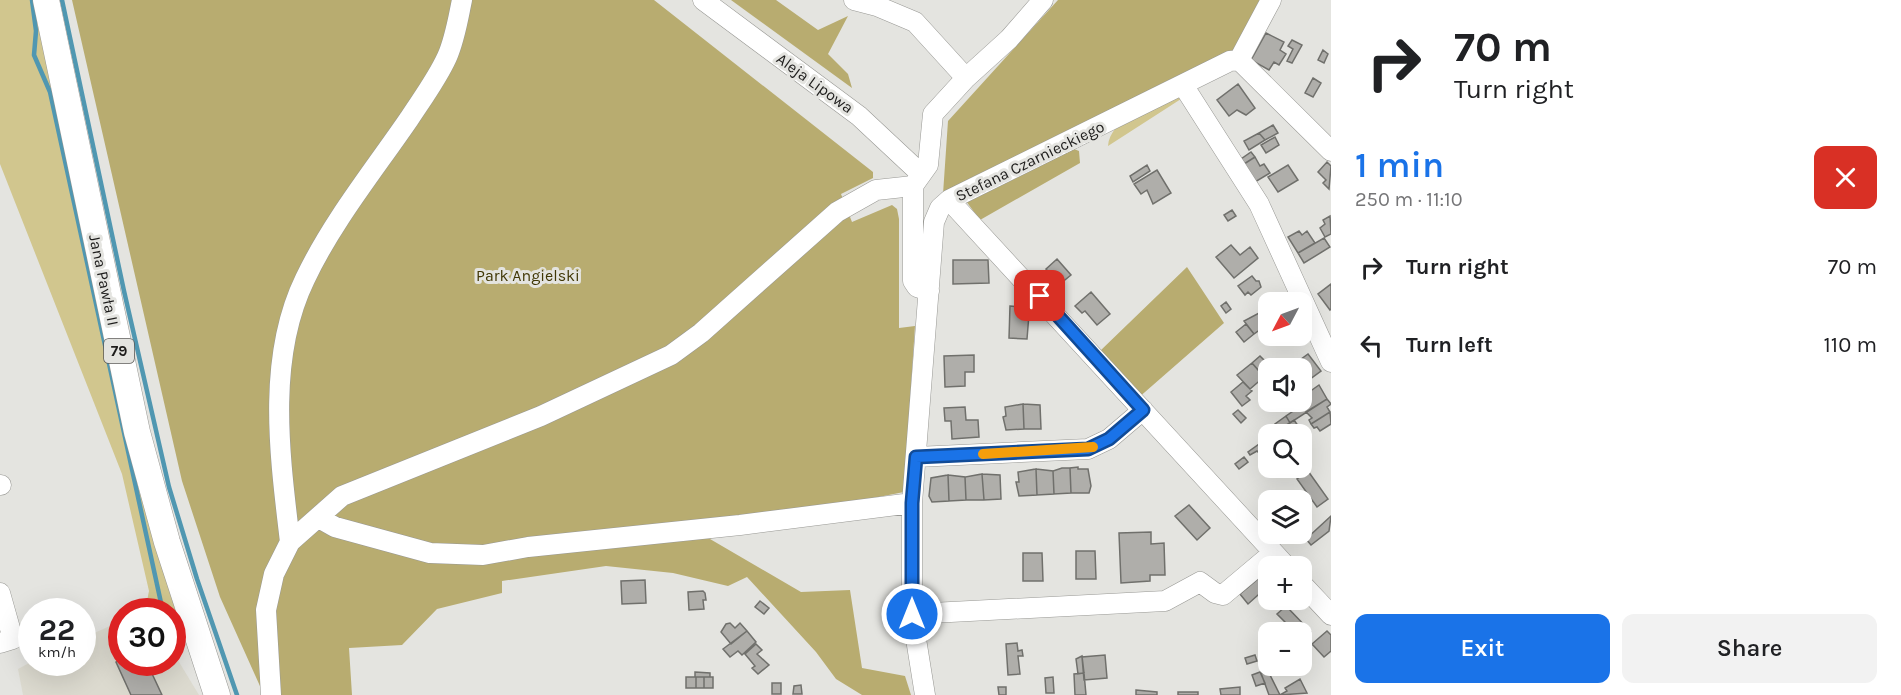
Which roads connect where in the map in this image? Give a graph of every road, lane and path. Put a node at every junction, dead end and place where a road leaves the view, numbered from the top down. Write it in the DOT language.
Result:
graph roads {
  1 [pos="46,0"];
  2 [pos="462,0"];
  3 [pos="703,0"];
  4 [pos="854,0"];
  5 [pos="1043,0"];
  6 [pos="1271,0"];
  7 [pos="1239,60"];
  8 [pos="966,78"];
  9 [pos="1183,86"];
  10 [pos="1331,151"];
  11 [pos="917,179"];
  12 [pos="949,200"];
  13 [pos="929,291"];
  14 [pos="1331,362"];
  15 [pos="1143,410"];
  16 [pos="916,457"];
  17 [pos="912,503"];
  18 [pos="318,518"];
  19 [pos="290,542"];
  20 [pos="1276,556"];
  21 [pos="1258,574"];
  22 [pos="0,593"];
  23 [pos="1312,595"];
  24 [pos="912,614"];
  25 [pos="1331,615"];
  26 [pos="0,643"];
  27 [pos="217,695"];
  28 [pos="271,695"];
  29 [pos="925,695"];
  1 -- 27 [label="main road, Jana Pawła II / 79"];
  2 -- 19 [label="street"];
  3 -- 11 [label="street, Aleja Lipowa"];
  4 -- 8 [label="street"];
  5 -- 8 [label="street"];
  6 -- 7 [label="street"];
  7 -- 9 [label="street, Stefana Czarnieckiego"];
  7 -- 10 [label="street"];
  8 -- 11 [label="street"];
  9 -- 12 [label="street, Stefana Czarnieckiego"];
  9 -- 14 [label="street"];
  11 -- 13 [label="street"];
  11 -- 18 [label="street"];
  12 -- 13 [label="street, Stefana Czarnieckiego"];
  12 -- 15 [label="street"];
  13 -- 16 [label="street, Stefana Czarnieckiego"];
  15 -- 16 [label="street"];
  15 -- 20 [label="street"];
  16 -- 17 [label="street, Stefana Czarnieckiego"];
  17 -- 18 [label="street"];
  17 -- 24 [label="street, Stefana Czarnieckiego"];
  18 -- 19 [label="street"];
  19 -- 28 [label="street"];
  21 -- 24 [label="street"];
  22 -- 26 [label="street"];
  23 -- 25 [label="street"];
  24 -- 29 [label="street, Stefana Czarnieckiego"];
}
